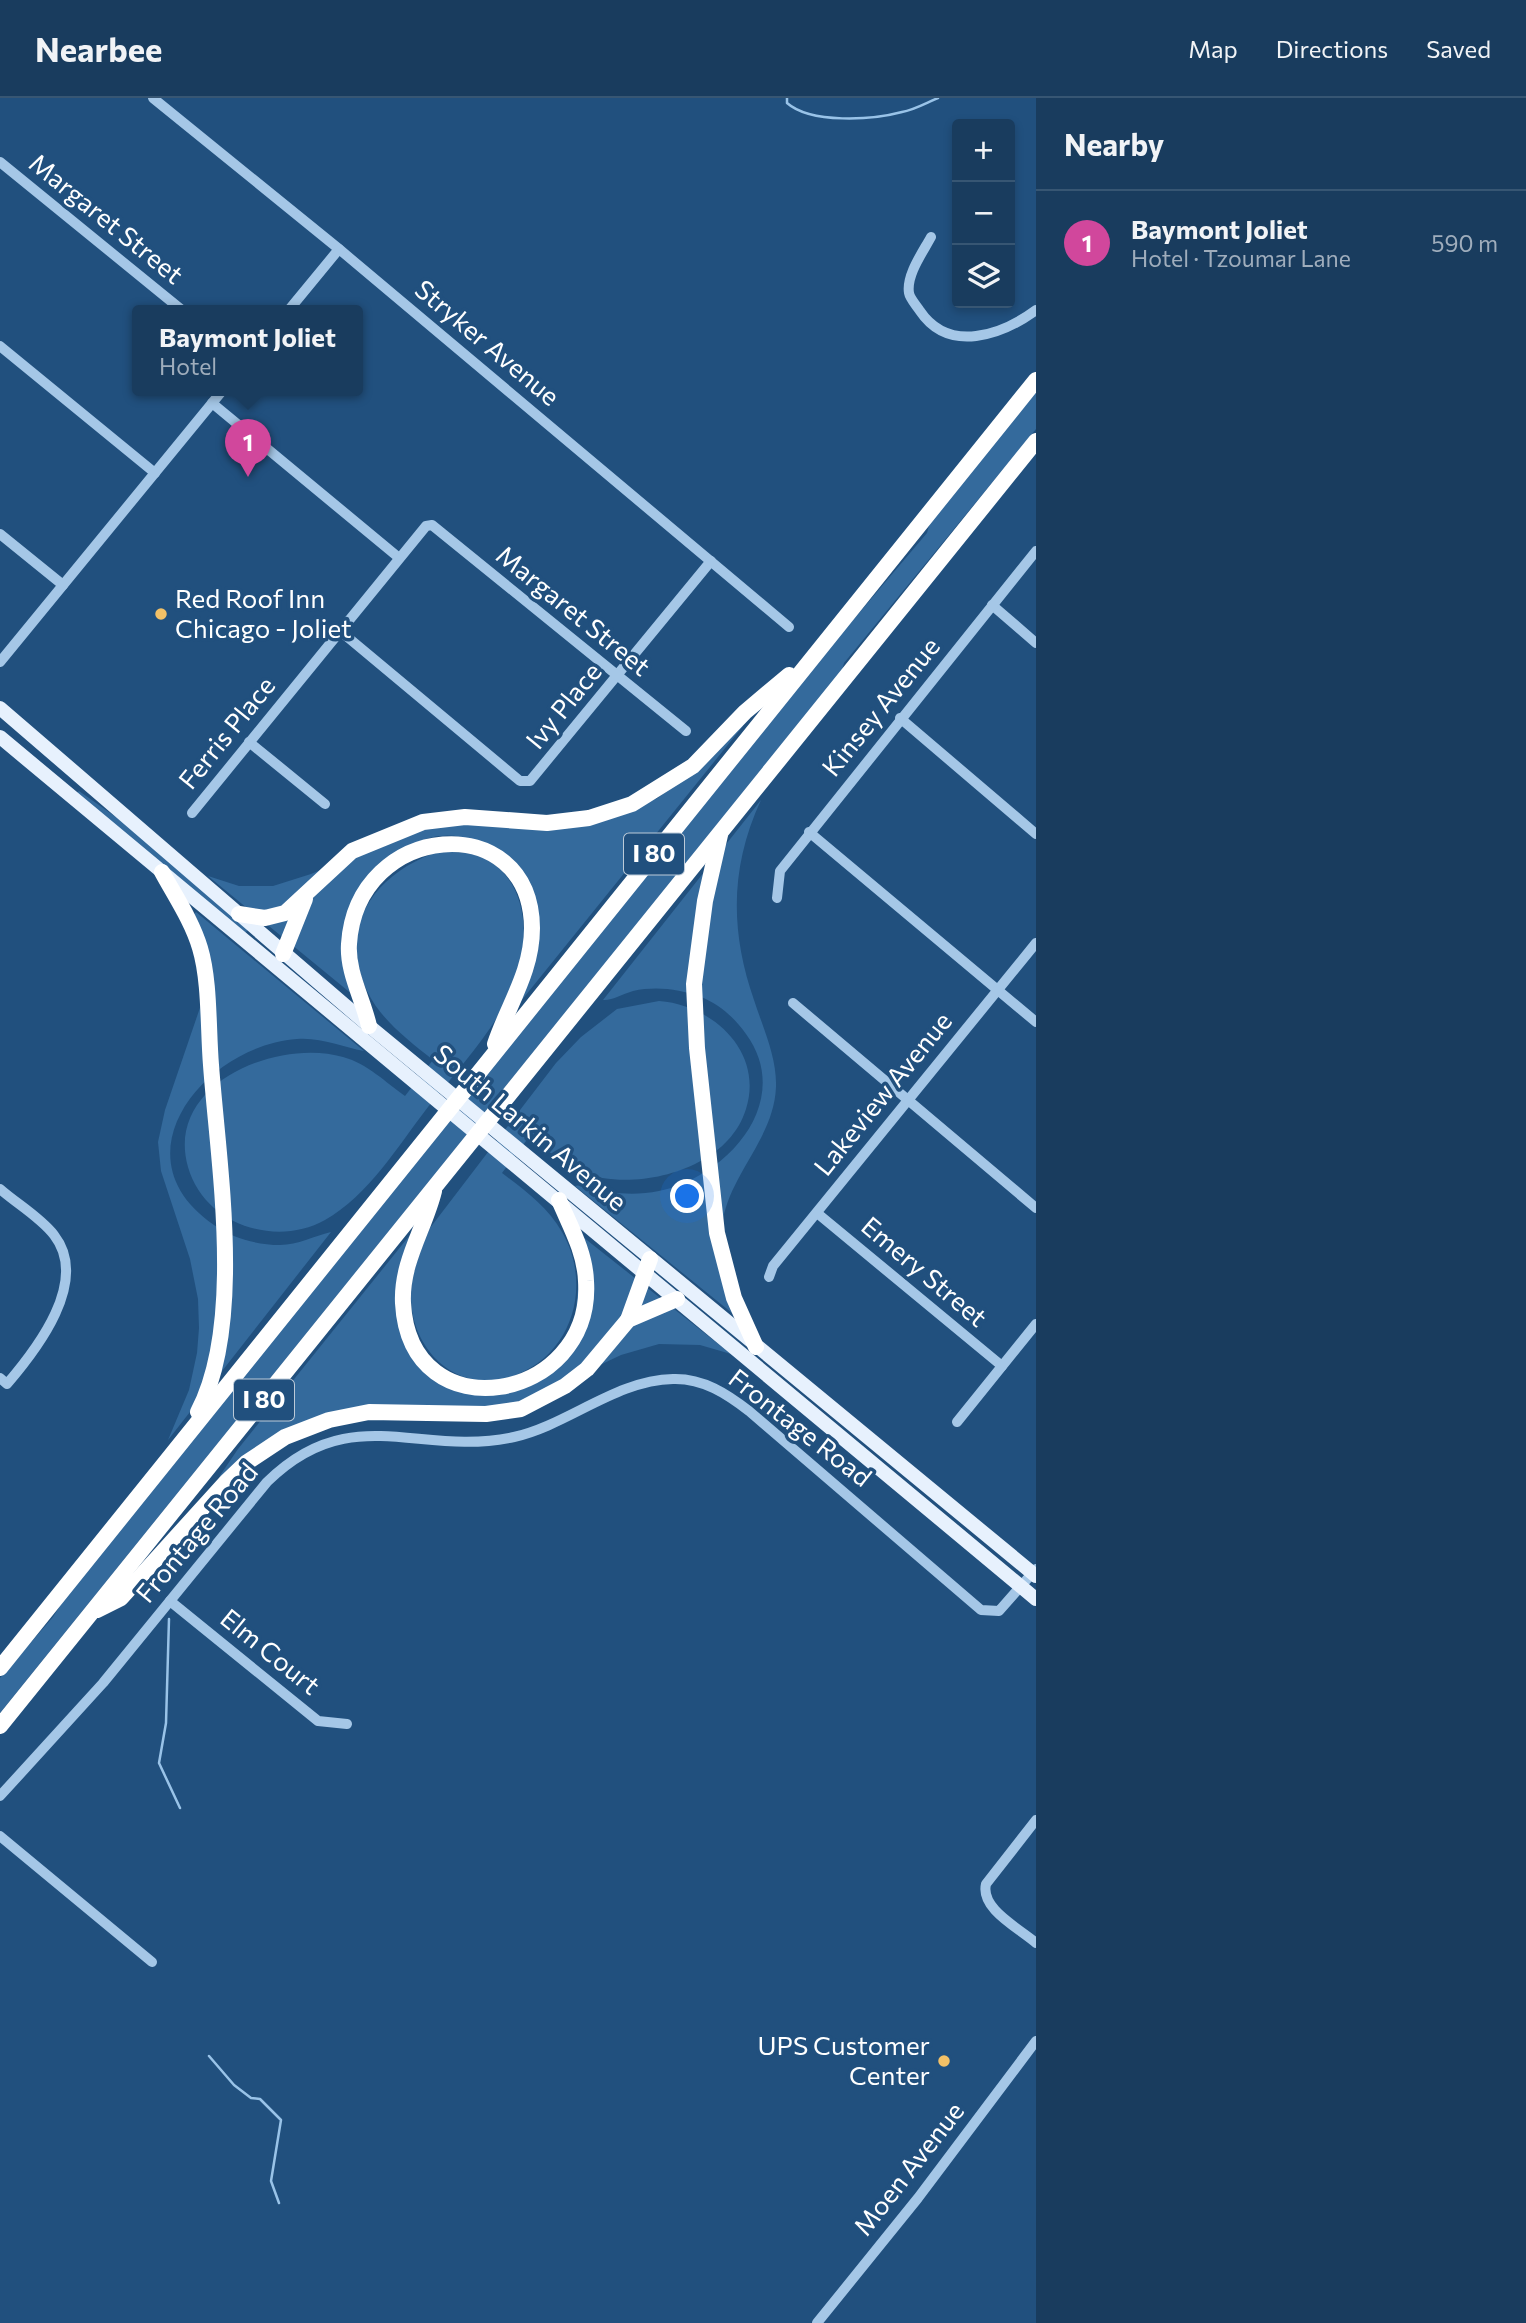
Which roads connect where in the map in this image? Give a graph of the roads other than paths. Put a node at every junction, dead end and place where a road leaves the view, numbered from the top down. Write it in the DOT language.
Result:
graph roads {
  1 [pos="153,98"];
  2 [pos="0,162"];
  3 [pos="931,237"];
  4 [pos="339,249"];
  5 [pos="176,305"];
  6 [pos="293,305"];
  7 [pos="1036,310"];
  8 [pos="0,346"];
  9 [pos="1036,380"];
  10 [pos="218,396"];
  11 [pos="212,403"];
  12 [pos="1036,441"];
  13 [pos="156,472"];
  14 [pos="432,525"];
  15 [pos="0,534"];
  16 [pos="1036,551"];
  17 [pos="398,557"];
  18 [pos="711,561"];
  19 [pos="63,585"];
  20 [pos="992,605"];
  21 [pos="789,627"];
  22 [pos="339,630"];
  23 [pos="1036,643"];
  24 [pos="818,651"];
  25 [pos="0,663"];
  26 [pos="617,676"];
  27 [pos="0,708"];
  28 [pos="900,718"];
  29 [pos="686,731"];
  30 [pos="0,737"];
  31 [pos="249,742"];
  32 [pos="325,804"];
  33 [pos="192,813"];
  34 [pos="809,832"];
  35 [pos="720,833"];
  36 [pos="1036,834"];
  37 [pos="162,872"];
  38 [pos="305,896"];
  39 [pos="777,898"];
  40 [pos="239,914"];
  41 [pos="1036,943"];
  42 [pos="283,954"];
  43 [pos="997,990"];
  44 [pos="793,1003"];
  45 [pos="1036,1022"];
  46 [pos="369,1026"];
  47 [pos="490,1057"];
  48 [pos="421,1078"];
  49 [pos="906,1099"];
  50 [pos="435,1186"];
  51 [pos="0,1189"];
  52 [pos="559,1200"];
  53 [pos="1036,1208"];
  54 [pos="817,1213"];
  55 [pos="648,1266"];
  56 [pos="769,1276"];
  57 [pos="677,1298"];
  58 [pos="628,1320"];
  59 [pos="1036,1324"];
  60 [pos="756,1347"];
  61 [pos="1002,1366"];
  62 [pos="4,1381"];
  63 [pos="957,1422"];
  64 [pos="186,1436"];
  65 [pos="1035,1573"];
  66 [pos="1022,1587"];
  67 [pos="1036,1598"];
  68 [pos="170,1601"];
  69 [pos="92,1613"];
  70 [pos="0,1668"];
  71 [pos="346,1724"];
  72 [pos="0,1726"];
  73 [pos="0,1796"];
  74 [pos="1036,1821"];
  75 [pos="0,1836"];
  76 [pos="1036,1942"];
  77 [pos="152,1962"];
  78 [pos="1036,2041"];
  79 [pos="817,2323"];
  1 -- 4 [label="street, Stryker Avenue"];
  2 -- 5 [label="street, Margaret Street"];
  3 -- 7 [label="street"];
  4 -- 6 [label="street"];
  4 -- 18 [label="street, Stryker Avenue"];
  8 -- 13 [label="street"];
  9 -- 24 [label="highway, I 80"];
  10 -- 11 [label="street"];
  11 -- 13 [label="street"];
  11 -- 17 [label="street"];
  12 -- 35 [label="highway, I 80"];
  13 -- 19 [label="street"];
  14 -- 17 [label="street, Ferris Place"];
  14 -- 26 [label="street, Margaret Street"];
  15 -- 19 [label="street"];
  16 -- 20 [label="street, Kinsey Avenue"];
  17 -- 22 [label="street, Ferris Place"];
  18 -- 21 [label="street, Stryker Avenue"];
  18 -- 26 [label="street, Ivy Place"];
  19 -- 25 [label="street"];
  20 -- 23 [label="street"];
  20 -- 28 [label="street, Kinsey Avenue"];
  22 -- 26 [label="street, Ivy Place"];
  22 -- 31 [label="street, Ferris Place"];
  24 -- 38 [label="highway"];
  24 -- 47 [label="highway, I 80"];
  26 -- 29 [label="street, Margaret Street"];
  27 -- 40 [label="main road, South Larkin Avenue"];
  28 -- 34 [label="street, Kinsey Avenue"];
  28 -- 36 [label="street"];
  30 -- 37 [label="main road, South Larkin Avenue"];
  31 -- 32 [label="street"];
  31 -- 33 [label="street, Ferris Place"];
  34 -- 39 [label="street, Kinsey Avenue"];
  34 -- 43 [label="street"];
  35 -- 50 [label="highway, I 80"];
  35 -- 60 [label="highway"];
  37 -- 48 [label="main road, South Larkin Avenue"];
  37 -- 64 [label="highway"];
  38 -- 40 [label="highway"];
  38 -- 42 [label="highway"];
  40 -- 42 [label="main road, South Larkin Avenue"];
  41 -- 43 [label="street, Lakeview Avenue"];
  42 -- 46 [label="main road, South Larkin Avenue"];
  43 -- 45 [label="street"];
  43 -- 49 [label="street, Lakeview Avenue"];
  44 -- 49 [label="street"];
  46 -- 47 [label="highway"];
  46 -- 48 [label="main road, South Larkin Avenue"];
  47 -- 64 [label="highway, I 80"];
  48 -- 52 [label="main road, South Larkin Avenue"];
  48 -- 55 [label="main road, South Larkin Avenue"];
  49 -- 53 [label="street"];
  49 -- 54 [label="street, Lakeview Avenue"];
  50 -- 52 [label="highway"];
  50 -- 69 [label="highway, I 80"];
  51 -- 62 [label="street"];
  52 -- 55 [label="main road, South Larkin Avenue"];
  54 -- 56 [label="street, Lakeview Avenue"];
  54 -- 61 [label="street, Emery Street"];
  55 -- 57 [label="main road, South Larkin Avenue"];
  55 -- 58 [label="highway"];
  55 -- 60 [label="main road, South Larkin Avenue"];
  57 -- 58 [label="highway"];
  57 -- 66 [label="main road, South Larkin Avenue"];
  58 -- 69 [label="highway"];
  59 -- 61 [label="street"];
  60 -- 65 [label="main road, South Larkin Avenue"];
  61 -- 63 [label="street"];
  64 -- 70 [label="highway, I 80"];
  65 -- 66 [label="street, Frontage Road"];
  66 -- 67 [label="main road, South Larkin Avenue"];
  66 -- 68 [label="street, Frontage Road"];
  68 -- 71 [label="street, Elm Court"];
  68 -- 73 [label="street, Frontage Road"];
  69 -- 72 [label="highway, I 80"];
  74 -- 76 [label="street"];
  75 -- 77 [label="street"];
  78 -- 79 [label="street, Moen Avenue"];
}
